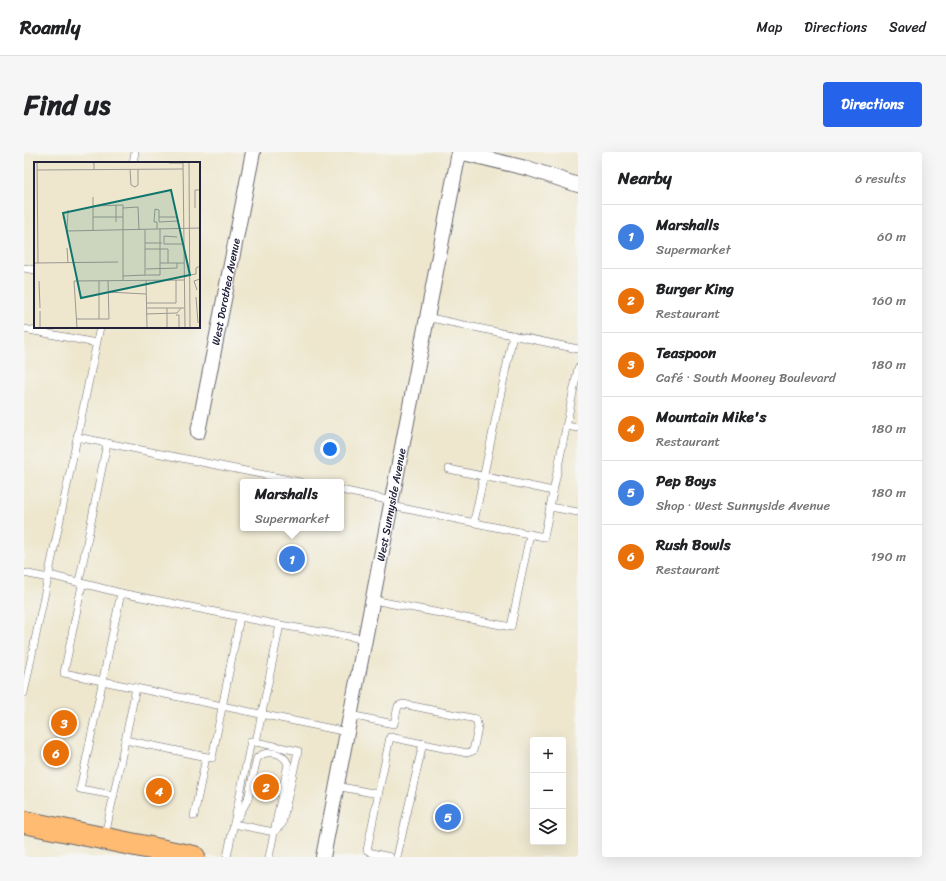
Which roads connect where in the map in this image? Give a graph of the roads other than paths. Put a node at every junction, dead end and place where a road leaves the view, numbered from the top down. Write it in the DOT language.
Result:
graph roads {
  1 [pos="135,152"];
  2 [pos="254,152"];
  3 [pos="459,152"];
  4 [pos="133,162"];
  5 [pos="578,185"];
  6 [pos="24,268"];
  7 [pos="34,270"];
  8 [pos="426,318"];
  9 [pos="100,328"];
  10 [pos="24,330"];
  11 [pos="513,335"];
  12 [pos="96,343"];
  13 [pos="578,349"];
  14 [pos="578,368"];
  15 [pos="566,426"];
  16 [pos="578,428"];
  17 [pos="198,432"];
  18 [pos="77,437"];
  19 [pos="107,443"];
  20 [pos="449,470"];
  21 [pos="484,477"];
  22 [pos="285,479"];
  23 [pos="344,491"];
  24 [pos="553,491"];
  25 [pos="392,503"];
  26 [pos="550,507"];
  27 [pos="578,512"];
  28 [pos="474,522"];
  29 [pos="530,534"];
  30 [pos="24,573"];
  31 [pos="48,577"];
  32 [pos="81,583"];
  33 [pos="121,593"];
  34 [pos="373,600"];
  35 [pos="240,617"];
  36 [pos="280,625"];
  37 [pos="364,639"];
  38 [pos="102,681"];
  39 [pos="136,688"];
  40 [pos="24,693"];
  41 [pos="222,706"];
  42 [pos="262,714"];
  43 [pos="350,715"];
  44 [pos="394,724"];
  45 [pos="347,732"];
  46 [pos="390,737"];
  47 [pos="125,740"];
  48 [pos="256,742"];
  49 [pos="423,743"];
  50 [pos="206,757"];
  51 [pos="336,786"];
  52 [pos="378,794"];
  53 [pos="114,795"];
  54 [pos="194,816"];
  55 [pos="24,822"];
  56 [pos="234,824"];
  57 [pos="274,832"];
  58 [pos="105,839"];
  59 [pos="194,857"];
  60 [pos="227,857"];
  61 [pos="269,857"];
  62 [pos="322,857"];
  63 [pos="390,857"];
  64 [pos="397,857"];
  1 -- 4 [label="lane"];
  2 -- 17 [label="street, West Dorothea Avenue"];
  3 -- 5 [label="street"];
  3 -- 8 [label="street, West Sunnyside Avenue"];
  6 -- 7 [label="lane"];
  8 -- 11 [label="lane"];
  8 -- 25 [label="street, West Sunnyside Avenue"];
  9 -- 12 [label="lane"];
  10 -- 12 [label="lane"];
  11 -- 13 [label="lane"];
  11 -- 21 [label="lane"];
  12 -- 18 [label="lane"];
  14 -- 15 [label="lane"];
  15 -- 16 [label="lane"];
  15 -- 24 [label="lane"];
  18 -- 19 [label="lane"];
  18 -- 31 [label="lane"];
  19 -- 22 [label="lane"];
  19 -- 32 [label="lane"];
  20 -- 21 [label="lane"];
  21 -- 24 [label="lane"];
  21 -- 28 [label="lane"];
  23 -- 25 [label="lane"];
  24 -- 26 [label="lane"];
  25 -- 28 [label="lane"];
  25 -- 34 [label="street, West Sunnyside Avenue"];
  26 -- 27 [label="lane"];
  26 -- 29 [label="lane"];
  28 -- 29 [label="lane"];
  29 -- 34 [label="lane"];
  30 -- 31 [label="lane"];
  31 -- 32 [label="lane"];
  31 -- 40 [label="lane"];
  32 -- 33 [label="lane"];
  32 -- 38 [label="lane"];
  33 -- 35 [label="lane"];
  33 -- 38 [label="lane"];
  34 -- 37 [label="street, West Sunnyside Avenue"];
  35 -- 36 [label="lane"];
  35 -- 41 [label="lane"];
  36 -- 37 [label="lane"];
  36 -- 42 [label="lane"];
  37 -- 43 [label="street, West Sunnyside Avenue"];
  38 -- 39 [label="lane"];
  38 -- 53 [label="lane"];
  39 -- 41 [label="lane"];
  39 -- 47 [label="lane"];
  41 -- 42 [label="lane"];
  41 -- 50 [label="lane"];
  42 -- 45 [label="lane"];
  42 -- 48 [label="lane"];
  43 -- 44 [label="lane"];
  43 -- 45 [label="street, West Sunnyside Avenue"];
  44 -- 46 [label="lane"];
  44 -- 49 [label="lane"];
  45 -- 51 [label="street, West Sunnyside Avenue"];
  46 -- 49 [label="lane"];
  46 -- 52 [label="lane"];
  47 -- 50 [label="lane"];
  47 -- 53 [label="lane"];
  48 -- 56 [label="lane"];
  48 -- 57 [label="lane"];
  49 -- 64 [label="lane"];
  50 -- 54 [label="lane"];
  51 -- 52 [label="lane"];
  51 -- 62 [label="street, West Sunnyside Avenue"];
  52 -- 63 [label="lane"];
  53 -- 58 [label="lane"];
  55 -- 58 [label="main road"];
  56 -- 57 [label="lane"];
  56 -- 57 [label="lane"];
  56 -- 60 [label="lane"];
  57 -- 61 [label="lane"];
  58 -- 59 [label="main road"];
}
